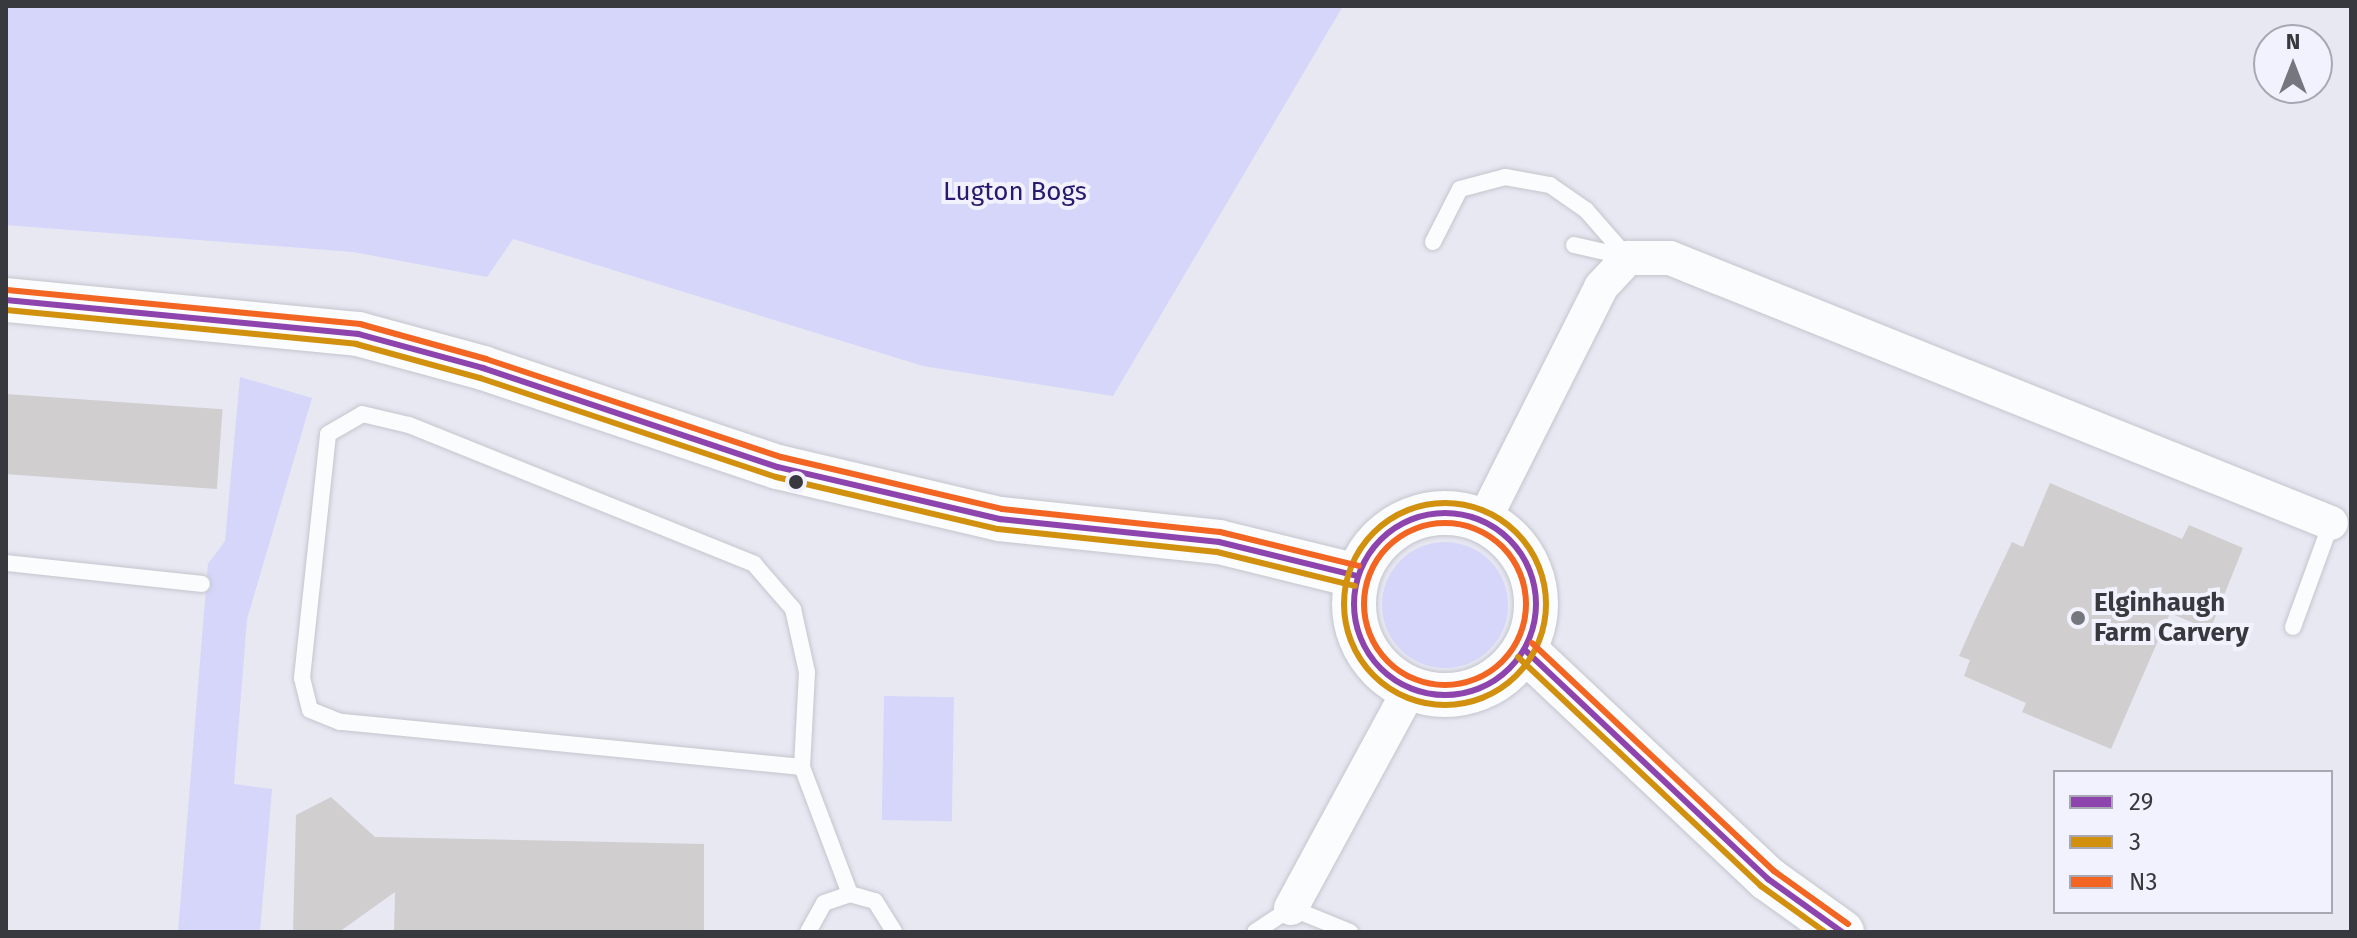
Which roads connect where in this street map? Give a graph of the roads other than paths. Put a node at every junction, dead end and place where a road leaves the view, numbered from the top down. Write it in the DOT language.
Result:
graph roads {
  1 [pos="1433,242"];
  2 [pos="1574,245"];
  3 [pos="1628,258"];
  4 [pos="6,300"];
  5 [pos="1484,520"];
  6 [pos="2331,523"];
  7 [pos="6,563"];
  8 [pos="1357,576"];
  9 [pos="202,584"];
  10 [pos="2293,627"];
  11 [pos="1525,650"];
  12 [pos="1410,689"];
  13 [pos="802,767"];
  14 [pos="850,894"];
  15 [pos="1291,908"];
  16 [pos="808,932"];
  17 [pos="894,932"];
  18 [pos="1255,932"];
  19 [pos="1350,932"];
  20 [pos="1842,932"];
  1 -- 3 [label="lane"];
  2 -- 3 [label="lane"];
  3 -- 5 [label="street"];
  3 -- 6 [label="street"];
  4 -- 8 [label="main road"];
  5 -- 8 [label="main road"];
  5 -- 11 [label="main road"];
  6 -- 10 [label="lane"];
  7 -- 9 [label="lane"];
  8 -- 12 [label="main road"];
  11 -- 12 [label="main road"];
  11 -- 20 [label="main road"];
  12 -- 15 [label="street"];
  13 -- 13 [label="lane"];
  13 -- 14 [label="lane"];
  14 -- 16 [label="lane"];
  14 -- 17 [label="lane"];
  15 -- 18 [label="lane"];
  15 -- 19 [label="lane"];
}
